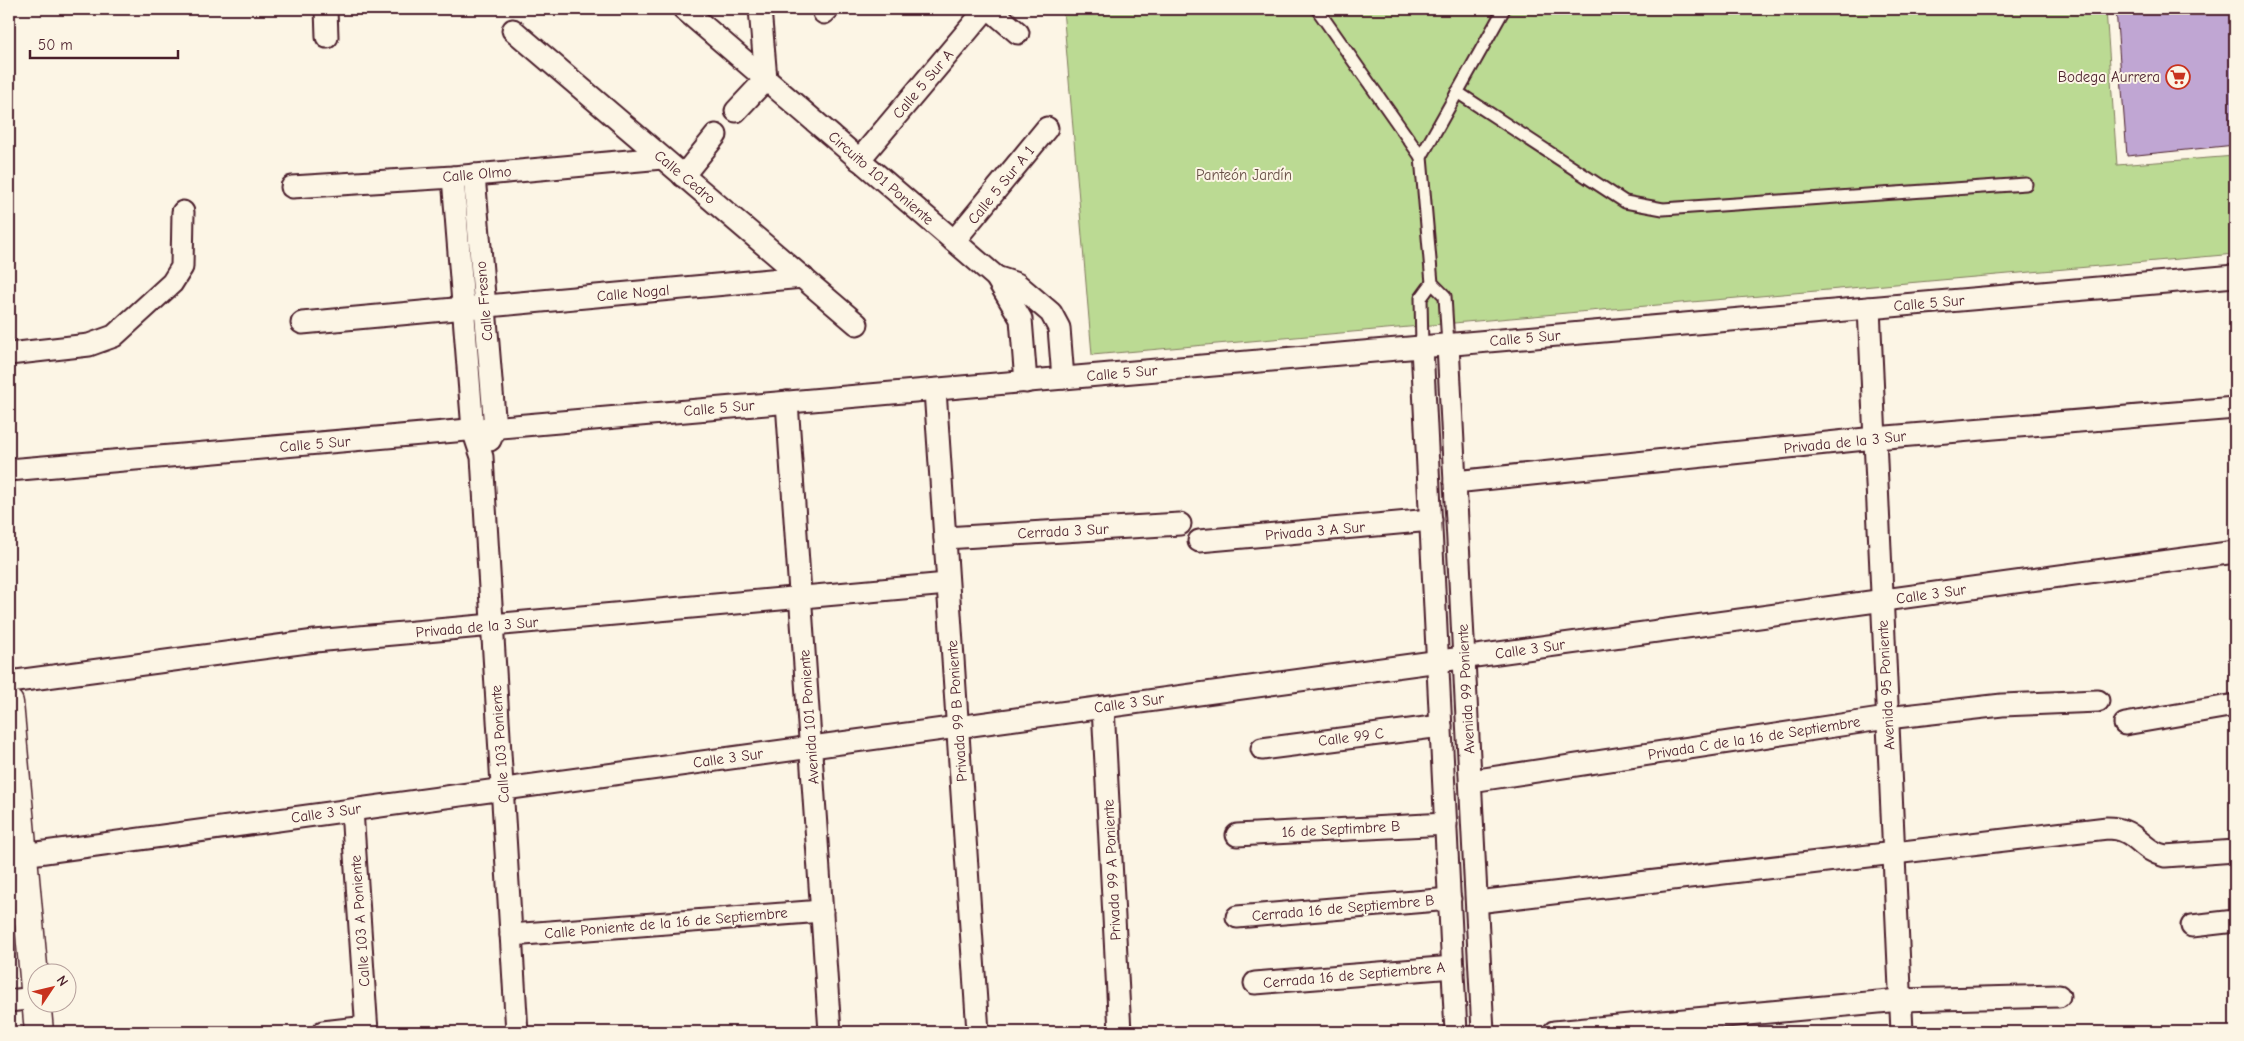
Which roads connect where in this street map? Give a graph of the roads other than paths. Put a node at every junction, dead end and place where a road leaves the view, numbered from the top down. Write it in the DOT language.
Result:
graph roads {
  1 [pos="326,9"];
  2 [pos="684,9"];
  3 [pos="760,9"];
  4 [pos="986,9"];
  5 [pos="990,9"];
  6 [pos="1317,9"];
  7 [pos="1504,9"];
  8 [pos="513,30"];
  9 [pos="1018,33"];
  10 [pos="327,37"];
  11 [pos="766,79"];
  12 [pos="1458,92"];
  13 [pos="736,111"];
  14 [pos="1048,128"];
  15 [pos="716,135"];
  16 [pos="1421,157"];
  17 [pos="662,158"];
  18 [pos="860,160"];
  19 [pos="463,176"];
  20 [pos="683,176"];
  21 [pos="2026,184"];
  22 [pos="292,187"];
  23 [pos="183,212"];
  24 [pos="954,241"];
  25 [pos="2235,276"];
  26 [pos="803,277"];
  27 [pos="996,277"];
  28 [pos="1432,283"];
  29 [pos="485,306"];
  30 [pos="464,308"];
  31 [pos="1869,308"];
  32 [pos="302,323"];
  33 [pos="857,324"];
  34 [pos="1448,345"];
  35 [pos="1422,347"];
  36 [pos="9,354"];
  37 [pos="1063,378"];
  38 [pos="1026,382"];
  39 [pos="935,390"];
  40 [pos="787,402"];
  41 [pos="2235,408"];
  42 [pos="496,428"];
  43 [pos="473,430"];
  44 [pos="1875,438"];
  45 [pos="482,457"];
  46 [pos="9,470"];
  47 [pos="1455,482"];
  48 [pos="1431,520"];
  49 [pos="1180,524"];
  50 [pos="945,538"];
  51 [pos="1198,541"];
  52 [pos="2235,552"];
  53 [pos="948,584"];
  54 [pos="801,597"];
  55 [pos="1882,601"];
  56 [pos="492,625"];
  57 [pos="1464,658"];
  58 [pos="1438,661"];
  59 [pos="9,682"];
  60 [pos="2098,700"];
  61 [pos="9,703"];
  62 [pos="2235,705"];
  63 [pos="1104,707"];
  64 [pos="1887,718"];
  65 [pos="2125,724"];
  66 [pos="1441,726"];
  67 [pos="958,727"];
  68 [pos="811,747"];
  69 [pos="1262,749"];
  70 [pos="1471,781"];
  71 [pos="502,789"];
  72 [pos="352,810"];
  73 [pos="14,820"];
  74 [pos="1446,824"];
  75 [pos="1237,835"];
  76 [pos="2235,851"];
  77 [pos="1893,853"];
  78 [pos="23,855"];
  79 [pos="1450,899"];
  80 [pos="1477,902"];
  81 [pos="822,911"];
  82 [pos="1237,917"];
  83 [pos="2235,921"];
  84 [pos="2192,926"];
  85 [pos="511,935"];
  86 [pos="1453,967"];
  87 [pos="1255,983"];
  88 [pos="2060,996"];
  89 [pos="22,1000"];
  90 [pos="1900,1000"];
  91 [pos="367,1030"];
  92 [pos="39,1032"];
  93 [pos="323,1032"];
  94 [pos="517,1032"];
  95 [pos="830,1032"];
  96 [pos="978,1032"];
  97 [pos="1120,1032"];
  98 [pos="1456,1032"];
  99 [pos="1484,1032"];
  100 [pos="1554,1032"];
  101 [pos="1902,1032"];
  1 -- 10 [label="street"];
  2 -- 11 [label="street, Circuito 101 Poniente"];
  3 -- 11 [label="street"];
  4 -- 18 [label="street, Calle 5 Sur A"];
  5 -- 9 [label="street"];
  6 -- 16 [label="lane"];
  7 -- 12 [label="lane"];
  8 -- 17 [label="street, Calle Cedro"];
  11 -- 13 [label="street"];
  11 -- 18 [label="street, Circuito 101 Poniente"];
  12 -- 16 [label="lane"];
  12 -- 21 [label="lane"];
  14 -- 24 [label="street, Calle 5 Sur A 1"];
  15 -- 20 [label="street"];
  16 -- 28 [label="lane"];
  17 -- 19 [label="street, Calle Olmo"];
  17 -- 20 [label="street, Calle Cedro"];
  18 -- 24 [label="street, Circuito 101 Poniente"];
  19 -- 22 [label="street, Calle Olmo"];
  19 -- 29 [label="street, Calle Fresno"];
  19 -- 30 [label="street, Calle Fresno"];
  20 -- 26 [label="street, Calle Cedro"];
  23 -- 36 [label="street"];
  24 -- 27 [label="street, Circuito 101 Poniente"];
  25 -- 31 [label="street, Calle 5 Sur"];
  26 -- 29 [label="street, Calle Nogal"];
  26 -- 33 [label="street, Calle Cedro"];
  27 -- 37 [label="street, Circuito 101 Poniente"];
  27 -- 38 [label="street, Circuito 101 Poniente"];
  28 -- 34 [label="lane"];
  28 -- 35 [label="lane"];
  29 -- 30 [label="street, Calle Nogal"];
  29 -- 42 [label="street, Calle Fresno"];
  30 -- 32 [label="street, Calle Nogal"];
  30 -- 43 [label="street, Calle Fresno"];
  31 -- 34 [label="street, Calle 5 Sur"];
  31 -- 44 [label="street, Avenida 95 Poniente"];
  34 -- 35 [label="street, Calle 5 Sur"];
  34 -- 47 [label="street, Avenida 99 Poniente"];
  35 -- 37 [label="street, Calle 5 Sur"];
  35 -- 48 [label="street, Avenida 99 Poniente"];
  37 -- 38 [label="street, Calle 5 Sur"];
  38 -- 39 [label="street, Calle 5 Sur"];
  39 -- 40 [label="street, Calle 5 Sur"];
  39 -- 50 [label="street, Privada 99 B Poniente"];
  40 -- 42 [label="street, Calle 5 Sur"];
  40 -- 54 [label="street, Avenida 101 Poniente"];
  41 -- 44 [label="street, Privada de la 3 Sur"];
  42 -- 43 [label="street, Calle 5 Sur"];
  42 -- 45 [label="street, Calle 103 Poniente"];
  43 -- 45 [label="street, Calle 103 Poniente"];
  43 -- 46 [label="street, Calle 5 Sur"];
  44 -- 47 [label="street, Privada de la 3 Sur"];
  44 -- 55 [label="street, Avenida 95 Poniente"];
  45 -- 56 [label="street, Calle 103 Poniente"];
  47 -- 57 [label="street, Avenida 99 Poniente"];
  48 -- 51 [label="street, Privada 3 A Sur"];
  48 -- 58 [label="street, Avenida 99 Poniente"];
  49 -- 50 [label="street, Cerrada 3 Sur"];
  50 -- 53 [label="street, Privada 99 B Poniente"];
  52 -- 55 [label="street, Calle 3 Sur"];
  53 -- 54 [label="street, Privada de la 3 Sur"];
  53 -- 67 [label="street, Privada 99 B Poniente"];
  54 -- 56 [label="street, Privada de la 3 Sur"];
  54 -- 68 [label="street, Avenida 101 Poniente"];
  55 -- 57 [label="street, Calle 3 Sur"];
  55 -- 64 [label="street, Avenida 95 Poniente"];
  56 -- 59 [label="street, Privada de la 3 Sur"];
  56 -- 71 [label="street, Calle 103 Poniente"];
  57 -- 58 [label="street, Calle 3 Sur"];
  57 -- 70 [label="street, Avenida 99 Poniente"];
  58 -- 63 [label="street, Calle 3 Sur"];
  58 -- 66 [label="street, Avenida 99 Poniente"];
  60 -- 64 [label="street, Privada C de la 16 de Septiembre"];
  61 -- 73 [label="street"];
  62 -- 65 [label="street"];
  63 -- 67 [label="street, Calle 3 Sur"];
  63 -- 97 [label="street, Privada 99 A Poniente"];
  64 -- 70 [label="street, Privada C de la 16 de Septiembre"];
  64 -- 77 [label="street, Avenida 95 Poniente"];
  66 -- 69 [label="street, Calle 99 C"];
  66 -- 74 [label="street, Avenida 99 Poniente"];
  67 -- 68 [label="street, Calle 3 Sur"];
  67 -- 96 [label="street, Privada 99 B Poniente"];
  68 -- 71 [label="street, Calle 3 Sur"];
  68 -- 81 [label="street, Avenida 101 Poniente"];
  70 -- 80 [label="street, Avenida 99 Poniente"];
  71 -- 72 [label="street, Calle 3 Sur"];
  71 -- 85 [label="street, Calle 103 Poniente"];
  72 -- 78 [label="street, Calle 3 Sur"];
  72 -- 91 [label="street, Calle 103 A Poniente"];
  73 -- 78 [label="street"];
  74 -- 75 [label="street, 16 de Septimbre B"];
  74 -- 79 [label="street, Avenida 99 Poniente"];
  76 -- 77 [label="street"];
  77 -- 80 [label="street"];
  77 -- 90 [label="street, Avenida 95 Poniente"];
  78 -- 89 [label="street"];
  79 -- 82 [label="street, Cerrada 16 de Septiembre B"];
  79 -- 86 [label="street, Avenida 99 Poniente"];
  80 -- 99 [label="street, Avenida 99 Poniente"];
  81 -- 85 [label="street, Calle Poniente de la 16 de Septiembre"];
  81 -- 95 [label="street, Avenida 101 Poniente"];
  83 -- 84 [label="street"];
  85 -- 94 [label="street, Calle 103 Poniente"];
  86 -- 87 [label="street, Cerrada 16 de Septiembre A"];
  86 -- 98 [label="street, Avenida 99 Poniente"];
  88 -- 90 [label="street"];
  89 -- 92 [label="street"];
  90 -- 100 [label="street"];
  90 -- 101 [label="street, Avenida 95 Poniente"];
  91 -- 93 [label="street"];
}
